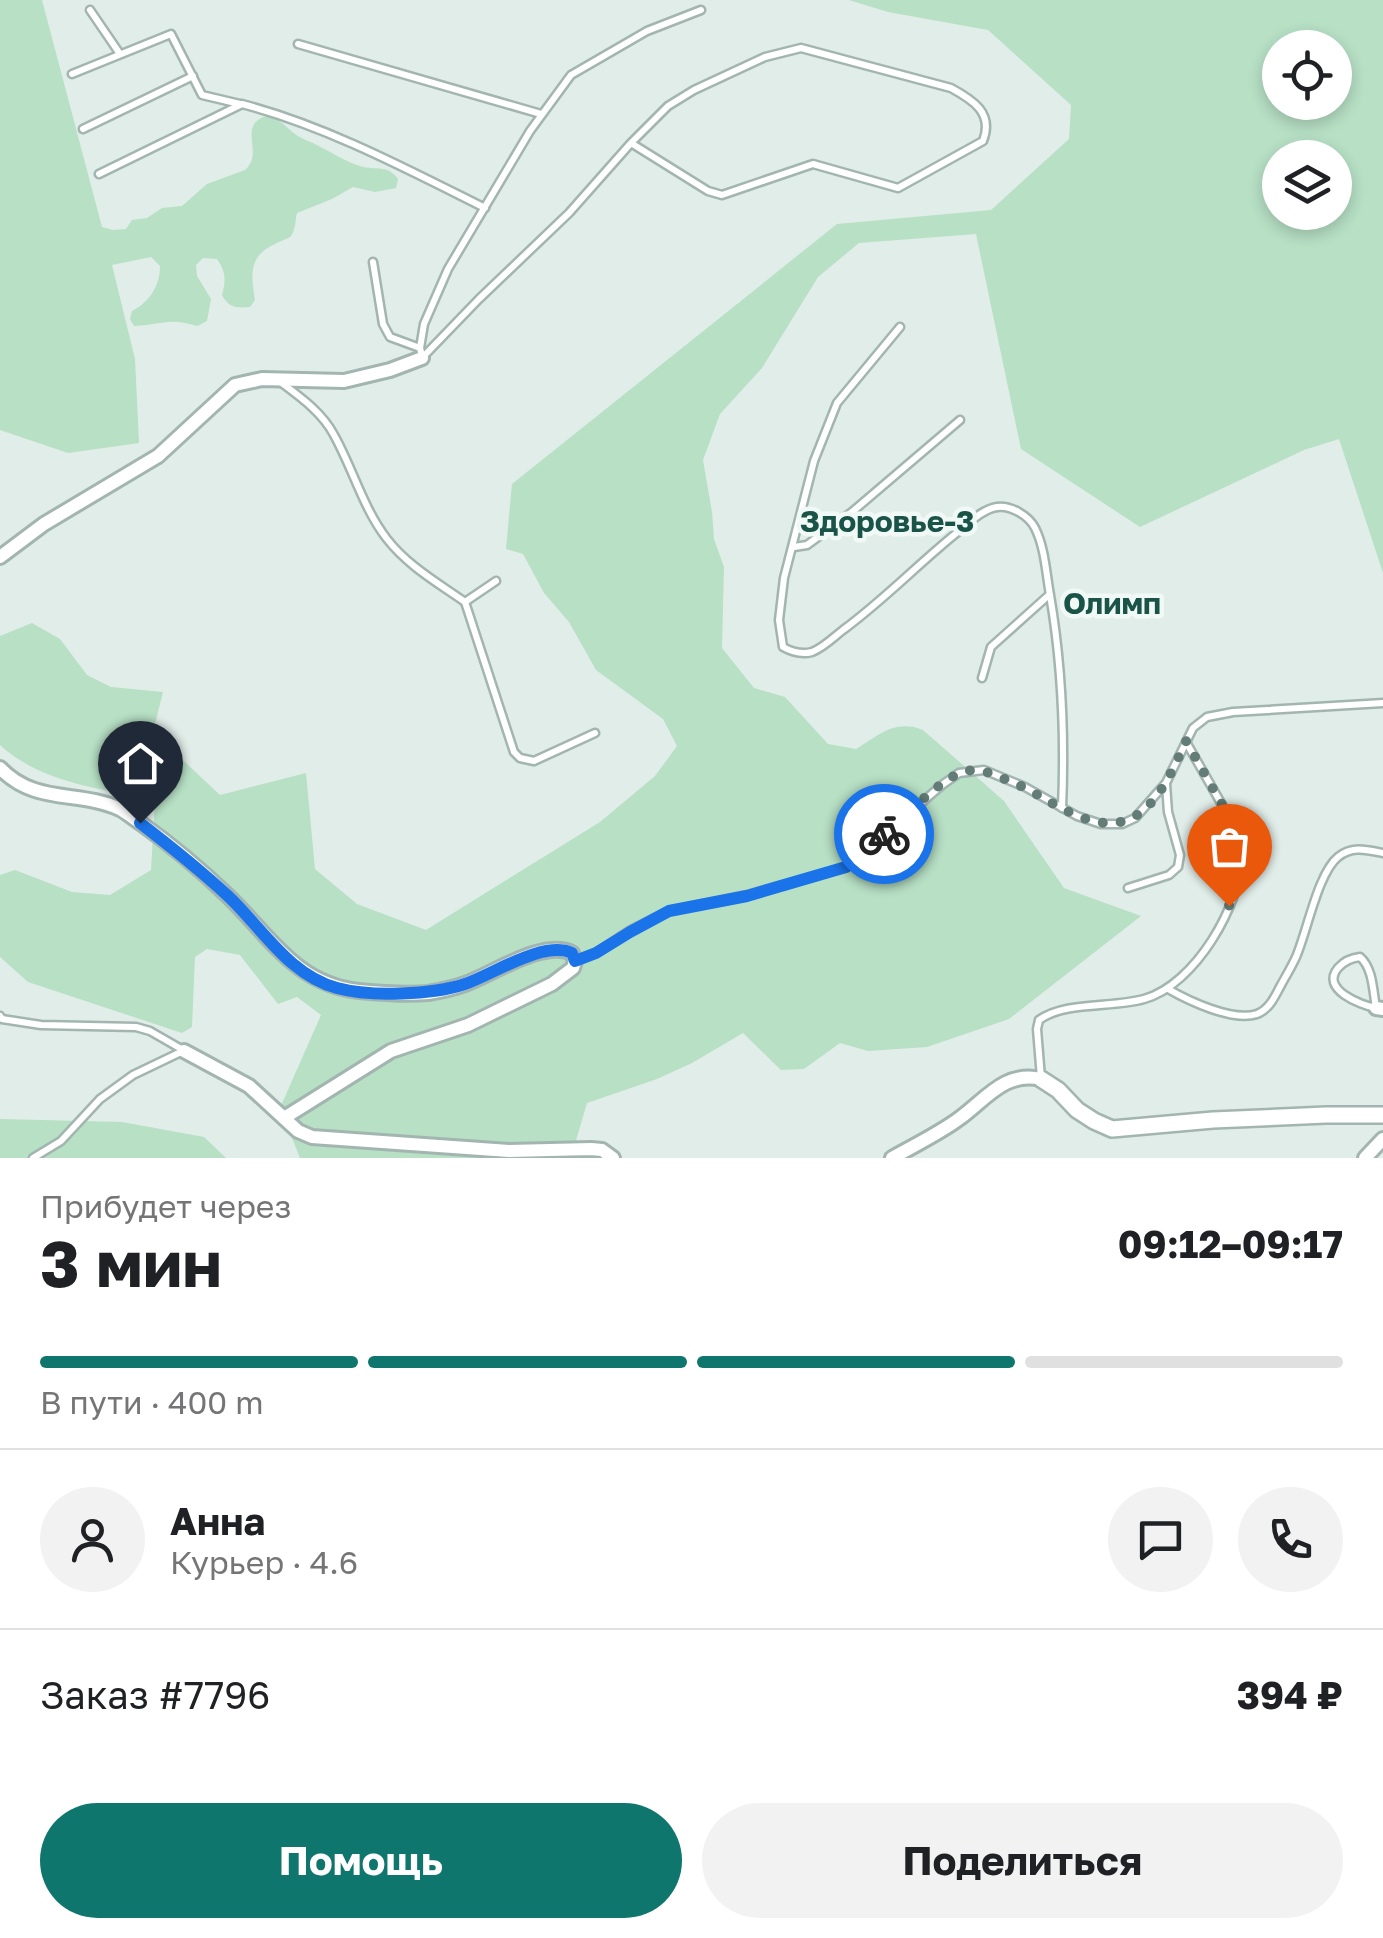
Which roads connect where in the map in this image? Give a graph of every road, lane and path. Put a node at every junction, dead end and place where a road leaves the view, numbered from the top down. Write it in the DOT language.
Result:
graph roads {
  1 [pos="90,10"];
  2 [pos="700,10"];
  3 [pos="298,44"];
  4 [pos="120,54"];
  5 [pos="72,74"];
  6 [pos="193,76"];
  7 [pos="242,104"];
  8 [pos="541,114"];
  9 [pos="84,129"];
  10 [pos="631,143"];
  11 [pos="99,174"];
  12 [pos="485,208"];
  13 [pos="373,262"];
  14 [pos="900,327"];
  15 [pos="421,353"];
  16 [pos="276,379"];
  17 [pos="960,420"];
  18 [pos="794,547"];
  19 [pos="0,558"];
  20 [pos="496,581"];
  21 [pos="1050,594"];
  22 [pos="466,602"];
  23 [pos="982,678"];
  24 [pos="1383,703"];
  25 [pos="595,732"];
  26 [pos="1186,741"];
  27 [pos="0,768"];
  28 [pos="1166,783"];
  29 [pos="1062,808"];
  30 [pos="1383,853"];
  31 [pos="1128,888"];
  32 [pos="575,961"];
  33 [pos="1168,989"];
  34 [pos="1380,1008"];
  35 [pos="0,1016"];
  36 [pos="184,1051"];
  37 [pos="1041,1079"];
  38 [pos="1383,1115"];
  39 [pos="284,1118"];
  40 [pos="1383,1139"];
  41 [pos="32,1158"];
  42 [pos="613,1158"];
  43 [pos="892,1158"];
  44 [pos="1365,1158"];
  1 -- 4 [label="lane"];
  2 -- 8 [label="lane"];
  3 -- 8 [label="lane"];
  4 -- 5 [label="lane"];
  4 -- 6 [label="lane"];
  6 -- 7 [label="lane"];
  6 -- 9 [label="lane"];
  7 -- 11 [label="lane"];
  7 -- 12 [label="lane"];
  8 -- 12 [label="lane"];
  10 -- 10 [label="lane"];
  10 -- 15 [label="lane"];
  12 -- 15 [label="lane"];
  13 -- 15 [label="lane"];
  14 -- 18 [label="lane"];
  15 -- 16 [label="street"];
  16 -- 19 [label="street"];
  16 -- 22 [label="lane"];
  17 -- 18 [label="lane"];
  18 -- 21 [label="lane"];
  20 -- 22 [label="lane"];
  21 -- 23 [label="lane"];
  21 -- 29 [label="lane"];
  22 -- 25 [label="lane"];
  24 -- 26 [label="lane"];
  26 -- 28 [label="lane"];
  26 -- 33 [label="lane"];
  27 -- 32 [label="street"];
  28 -- 29 [label="lane"];
  28 -- 31 [label="lane"];
  29 -- 32 [label="lane"];
  30 -- 33 [label="lane"];
  32 -- 39 [label="street"];
  33 -- 37 [label="lane"];
  34 -- 34 [label="lane"];
  35 -- 36 [label="lane"];
  36 -- 39 [label="street"];
  36 -- 41 [label="lane"];
  37 -- 38 [label="street"];
  37 -- 43 [label="street"];
  39 -- 42 [label="street"];
  40 -- 44 [label="street"];
}
